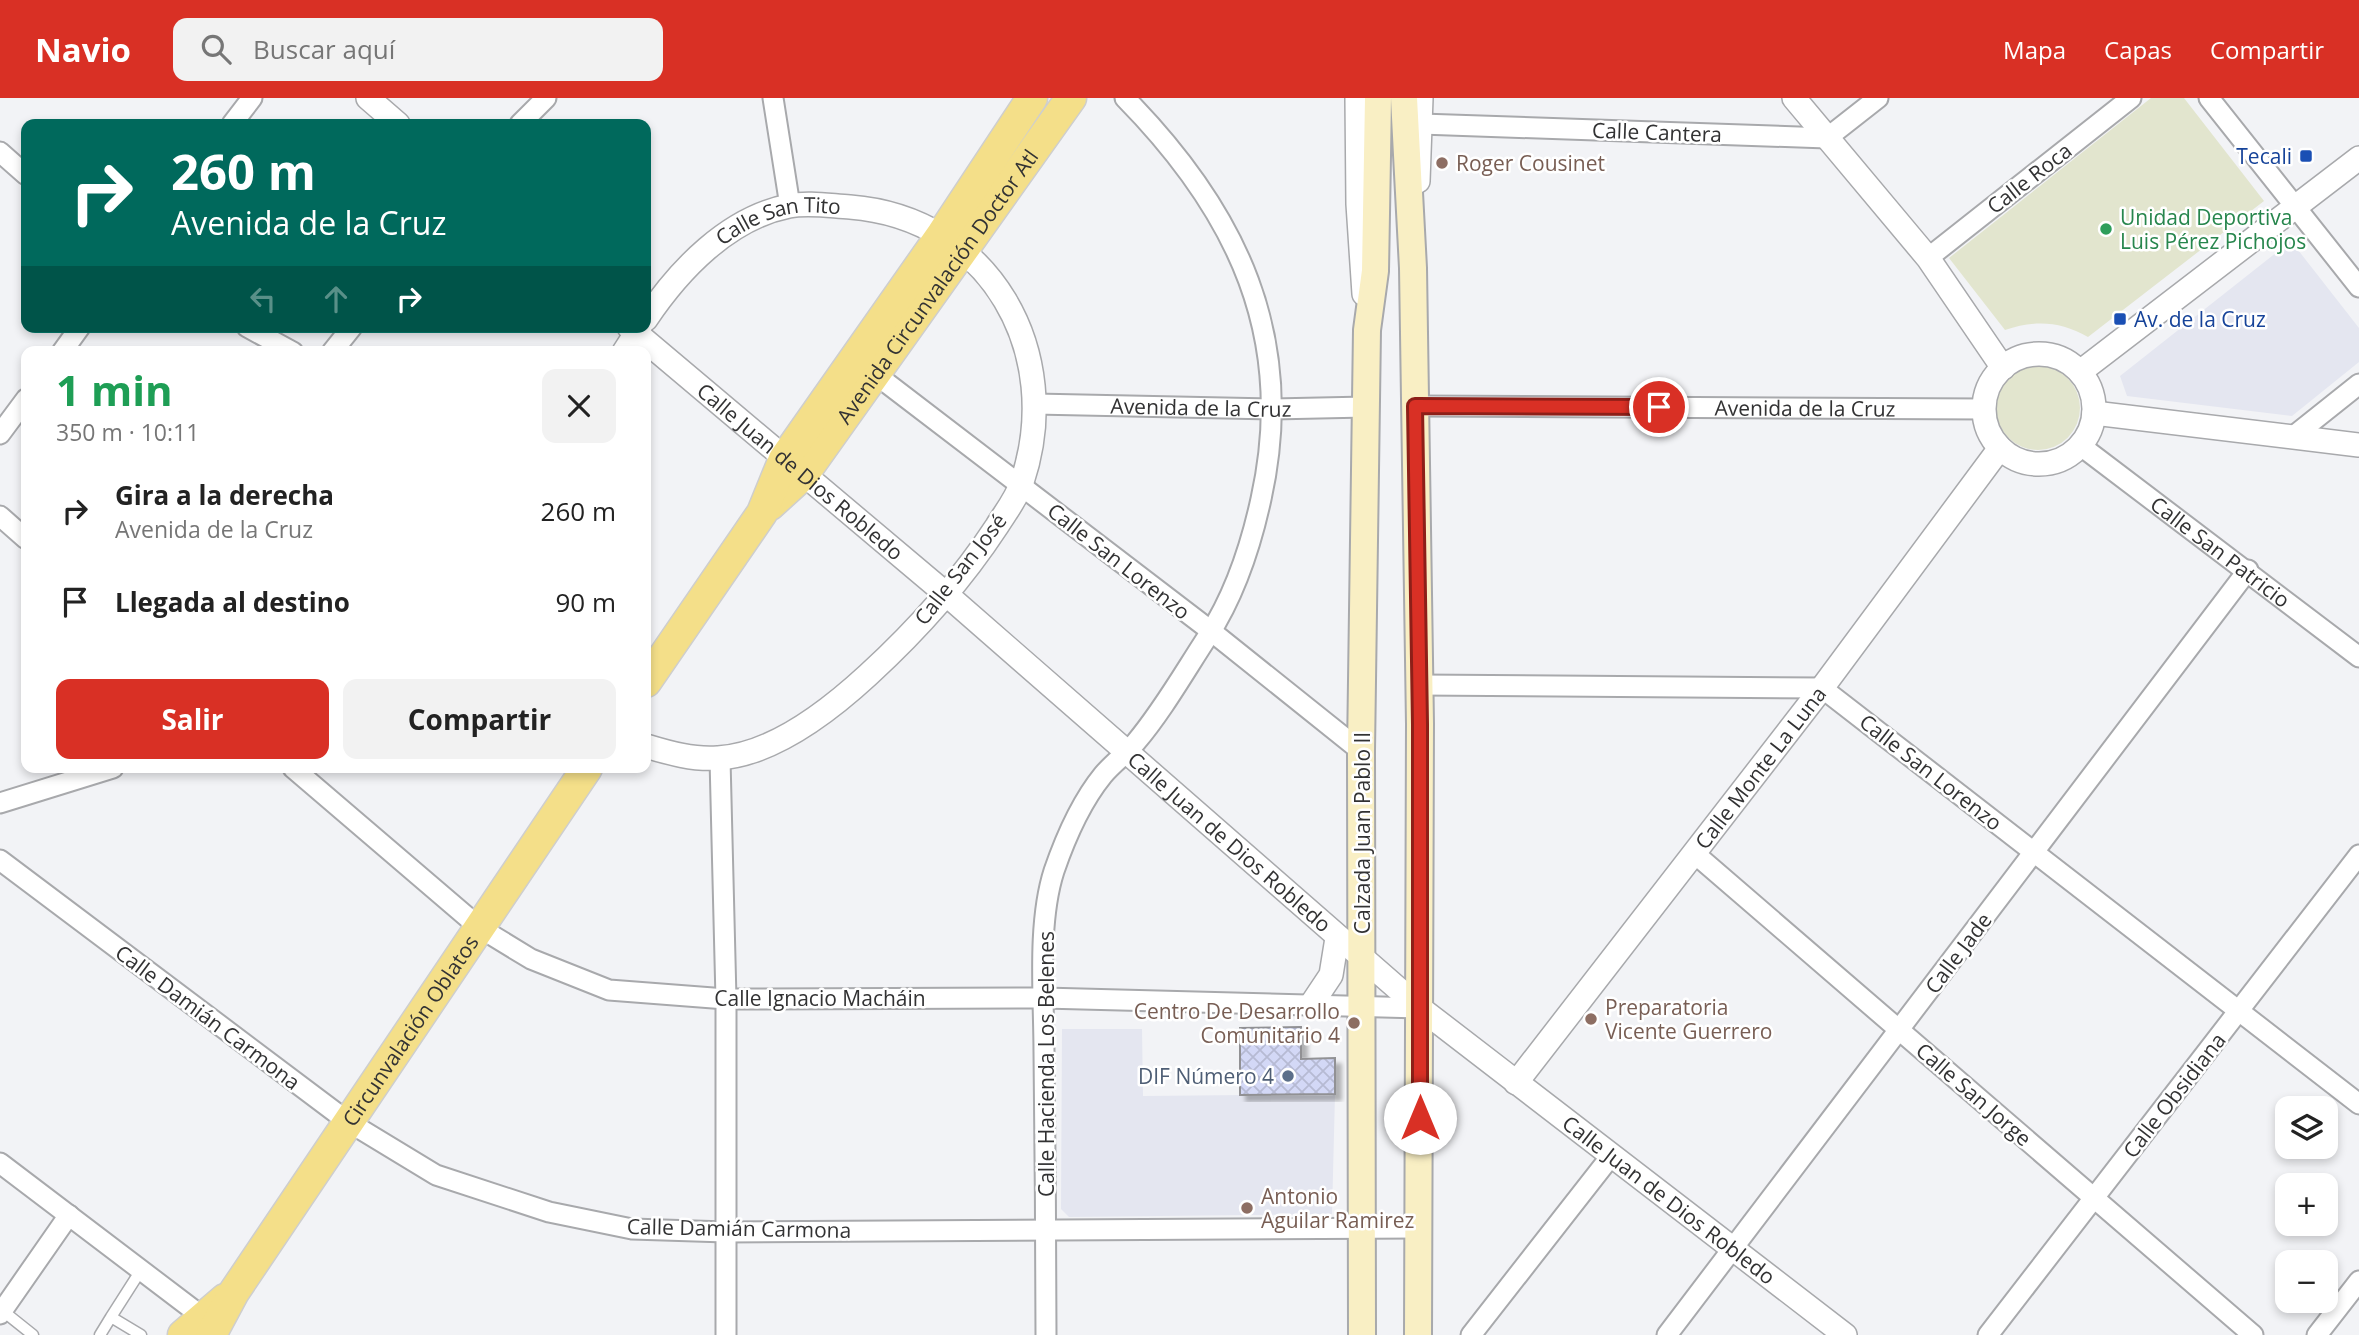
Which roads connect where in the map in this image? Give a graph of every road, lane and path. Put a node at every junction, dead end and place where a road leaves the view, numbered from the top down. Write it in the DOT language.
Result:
graph roads {
  1 [pos="252,98"];
  2 [pos="368,98"];
  3 [pos="546,98"];
  4 [pos="773,98"];
  5 [pos="1032,98"];
  6 [pos="1071,98"];
  7 [pos="1125,98"];
  8 [pos="1357,98"];
  9 [pos="1378,98"];
  10 [pos="1404,98"];
  11 [pos="1421,98"];
  12 [pos="1794,98"];
  13 [pos="1878,98"];
  14 [pos="2131,98"];
  15 [pos="2209,98"];
  16 [pos="236,119"];
  17 [pos="392,119"];
  18 [pos="525,119"];
  19 [pos="1421,124"];
  20 [pos="1827,138"];
  21 [pos="0,152"];
  22 [pos="2359,158"];
  23 [pos="21,171"];
  24 [pos="790,205"];
  25 [pos="2295,208"];
  26 [pos="953,241"];
  27 [pos="1928,258"];
  28 [pos="1413,268"];
  29 [pos="2359,287"];
  30 [pos="651,312"];
  31 [pos="1367,330"];
  32 [pos="258,333"];
  33 [pos="636,333"];
  34 [pos="282,346"];
  35 [pos="2003,368"];
  36 [pos="2080,372"];
  37 [pos="875,374"];
  38 [pos="2359,384"];
  39 [pos="1035,404"];
  40 [pos="21,406"];
  41 [pos="1415,406"];
  42 [pos="1366,407"];
  43 [pos="1273,409"];
  44 [pos="1984,409"];
  45 [pos="2094,413"];
  46 [pos="0,434"];
  47 [pos="2295,435"];
  48 [pos="2359,445"];
  49 [pos="2081,446"];
  50 [pos="2000,448"];
  51 [pos="793,467"];
  52 [pos="1021,485"];
  53 [pos="0,516"];
  54 [pos="21,535"];
  55 [pos="2248,570"];
  56 [pos="946,594"];
  57 [pos="1211,631"];
  58 [pos="2359,657"];
  59 [pos="651,675"];
  60 [pos="1419,685"];
  61 [pos="1822,688"];
  62 [pos="651,747"];
  63 [pos="1361,751"];
  64 [pos="1125,752"];
  65 [pos="720,759"];
  66 [pos="97,773"];
  67 [pos="299,773"];
  68 [pos="584,773"];
  69 [pos="0,803"];
  70 [pos="2034,852"];
  71 [pos="1695,853"];
  72 [pos="2359,855"];
  73 [pos="0,860"];
  74 [pos="480,928"];
  75 [pos="1337,938"];
  76 [pos="1363,960"];
  77 [pos="1044,998"];
  78 [pos="726,999"];
  79 [pos="1311,1006"];
  80 [pos="1362,1007"];
  81 [pos="1420,1008"];
  82 [pos="2239,1011"];
  83 [pos="1899,1030"];
  84 [pos="1516,1083"];
  85 [pos="2359,1104"];
  86 [pos="347,1121"];
  87 [pos="1611,1156"];
  88 [pos="0,1163"];
  89 [pos="2094,1198"];
  90 [pos="69,1215"];
  91 [pos="1362,1228"];
  92 [pos="1420,1228"];
  93 [pos="1046,1230"];
  94 [pos="726,1232"];
  95 [pos="1732,1249"];
  96 [pos="141,1269"];
  97 [pos="2359,1281"];
  98 [pos="1,1312"];
  99 [pos="111,1317"];
  100 [pos="208,1330"];
  101 [pos="33,1335"];
  102 [pos="100,1335"];
  103 [pos="141,1335"];
  104 [pos="726,1335"];
  105 [pos="1046,1335"];
  106 [pos="1362,1335"];
  107 [pos="1418,1335"];
  108 [pos="1471,1335"];
  109 [pos="1667,1335"];
  110 [pos="1845,1335"];
  111 [pos="1989,1335"];
  112 [pos="2253,1335"];
  113 [pos="2317,1335"];
  1 -- 16 [label="street"];
  2 -- 17 [label="street"];
  3 -- 18 [label="street"];
  4 -- 24 [label="street"];
  5 -- 26 [label="main road, Avenida Circunvalación Doctor Atl"];
  6 -- 26 [label="main road, Avenida Circunvalación Doctor Atl"];
  7 -- 43 [label="street, Calle Hacienda Los Belenes"];
  8 -- 31 [label="street, Calzada Juan Pablo II"];
  9 -- 31 [label="main road, Calzada Juan Pablo II"];
  10 -- 28 [label="main road"];
  11 -- 19 [label="street"];
  12 -- 20 [label="street"];
  13 -- 20 [label="street"];
  14 -- 27 [label="street, Calle Roca"];
  15 -- 25 [label="street"];
  19 -- 20 [label="street, Calle Cantera"];
  19 -- 28 [label="street"];
  20 -- 27 [label="street"];
  21 -- 23 [label="street"];
  22 -- 25 [label="street"];
  24 -- 26 [label="street, Calle San Tito"];
  24 -- 30 [label="street, Calle San Tito"];
  25 -- 29 [label="street"];
  25 -- 36 [label="street"];
  26 -- 37 [label="main road, Avenida Circunvalación Doctor Atl"];
  26 -- 39 [label="street, Calle San José"];
  26 -- 51 [label="main road, Avenida Circunvalación Doctor Atl"];
  27 -- 35 [label="street"];
  28 -- 41 [label="main road"];
  31 -- 42 [label="main road, Calzada Juan Pablo II"];
  32 -- 34 [label="street"];
  33 -- 51 [label="street, Calle Juan de Dios Robledo"];
  35 -- 36 [label="street"];
  35 -- 44 [label="street"];
  36 -- 45 [label="street"];
  37 -- 51 [label="main road, Avenida Circunvalación Doctor Atl"];
  37 -- 52 [label="street, Calle San Lorenzo"];
  38 -- 47 [label="street"];
  39 -- 43 [label="street, Avenida de la Cruz"];
  39 -- 52 [label="street, Calle San José"];
  40 -- 46 [label="street"];
  41 -- 44 [label="street, Avenida de la Cruz"];
  41 -- 60 [label="main road"];
  42 -- 43 [label="street, Avenida de la Cruz"];
  42 -- 63 [label="main road, Calzada Juan Pablo II"];
  43 -- 57 [label="street, Calle Hacienda Los Belenes"];
  44 -- 50 [label="street"];
  45 -- 47 [label="street"];
  45 -- 49 [label="street"];
  47 -- 48 [label="street"];
  49 -- 50 [label="street"];
  49 -- 55 [label="street, Calle San Patricio"];
  50 -- 61 [label="street, Calle Monte La Luna"];
  51 -- 56 [label="street, Calle Juan de Dios Robledo"];
  51 -- 59 [label="main road"];
  52 -- 56 [label="street, Calle San José"];
  52 -- 57 [label="street, Calle San Lorenzo"];
  53 -- 54 [label="street"];
  55 -- 58 [label="street, Calle San Patricio"];
  55 -- 70 [label="street, Calle Jade"];
  56 -- 64 [label="street, Calle Juan de Dios Robledo"];
  56 -- 65 [label="street, Calle San José"];
  57 -- 63 [label="street, Calle San Lorenzo"];
  57 -- 64 [label="street, Calle Hacienda Los Belenes"];
  60 -- 61 [label="street"];
  60 -- 81 [label="main road"];
  61 -- 70 [label="street, Calle San Lorenzo"];
  61 -- 71 [label="street, Calle Monte La Luna"];
  62 -- 65 [label="street, Calle San José"];
  63 -- 76 [label="main road, Calzada Juan Pablo II"];
  64 -- 75 [label="street, Calle Juan de Dios Robledo"];
  64 -- 77 [label="street, Calle Hacienda Los Belenes"];
  65 -- 78 [label="street"];
  66 -- 69 [label="street"];
  67 -- 74 [label="street, Calle Ignacio Macháin"];
  68 -- 74 [label="main road, Circunvalación Oblatos"];
  70 -- 82 [label="street, Calle San Lorenzo"];
  70 -- 83 [label="street, Calle Jade"];
  71 -- 83 [label="street, Calle San Jorge"];
  71 -- 84 [label="street, Calle Monte La Luna"];
  72 -- 82 [label="street, Calle Obsidiana"];
  73 -- 86 [label="street, Calle Damián Carmona"];
  74 -- 78 [label="street, Calle Ignacio Macháin"];
  74 -- 86 [label="main road, Circunvalación Oblatos"];
  75 -- 76 [label="street, Calle Juan de Dios Robledo"];
  75 -- 79 [label="street"];
  76 -- 80 [label="main road, Calzada Juan Pablo II"];
  76 -- 81 [label="street, Calle Juan de Dios Robledo"];
  77 -- 78 [label="street, Calle Ignacio Macháin"];
  77 -- 79 [label="street, Calle Ignacio Macháin"];
  77 -- 93 [label="street, Calle Hacienda Los Belenes"];
  78 -- 94 [label="street"];
  79 -- 80 [label="street, Calle Ignacio Macháin"];
  80 -- 81 [label="street, Calle Ignacio Macháin"];
  80 -- 91 [label="main road, Calzada Juan Pablo II"];
  81 -- 84 [label="street, Calle Juan de Dios Robledo"];
  81 -- 92 [label="main road"];
  82 -- 85 [label="street, Calle San Lorenzo"];
  82 -- 89 [label="street, Calle Obsidiana"];
  83 -- 89 [label="street, Calle San Jorge"];
  83 -- 95 [label="street, Calle Jade"];
  84 -- 87 [label="street, Calle Juan de Dios Robledo"];
  86 -- 94 [label="street, Calle Damián Carmona"];
  86 -- 100 [label="main road, Circunvalación Oblatos"];
  87 -- 95 [label="street, Calle Juan de Dios Robledo"];
  87 -- 108 [label="street"];
  88 -- 90 [label="street"];
  89 -- 111 [label="street, Calle Obsidiana"];
  89 -- 112 [label="street, Calle San Jorge"];
  90 -- 96 [label="street"];
  90 -- 98 [label="street"];
  91 -- 92 [label="street, Calle Damián Carmona"];
  91 -- 93 [label="street, Calle Damián Carmona"];
  91 -- 106 [label="main road, Calzada Juan Pablo II"];
  92 -- 107 [label="main road"];
  93 -- 94 [label="street, Calle Damián Carmona"];
  93 -- 105 [label="street, Calle Hacienda Los Belenes"];
  94 -- 104 [label="street"];
  95 -- 109 [label="street, Calle Jade"];
  95 -- 110 [label="street, Calle Juan de Dios Robledo"];
  96 -- 99 [label="lane"];
  96 -- 100 [label="street"];
  97 -- 113 [label="street"];
  98 -- 101 [label="lane"];
  99 -- 102 [label="lane"];
  99 -- 103 [label="lane"];
}
